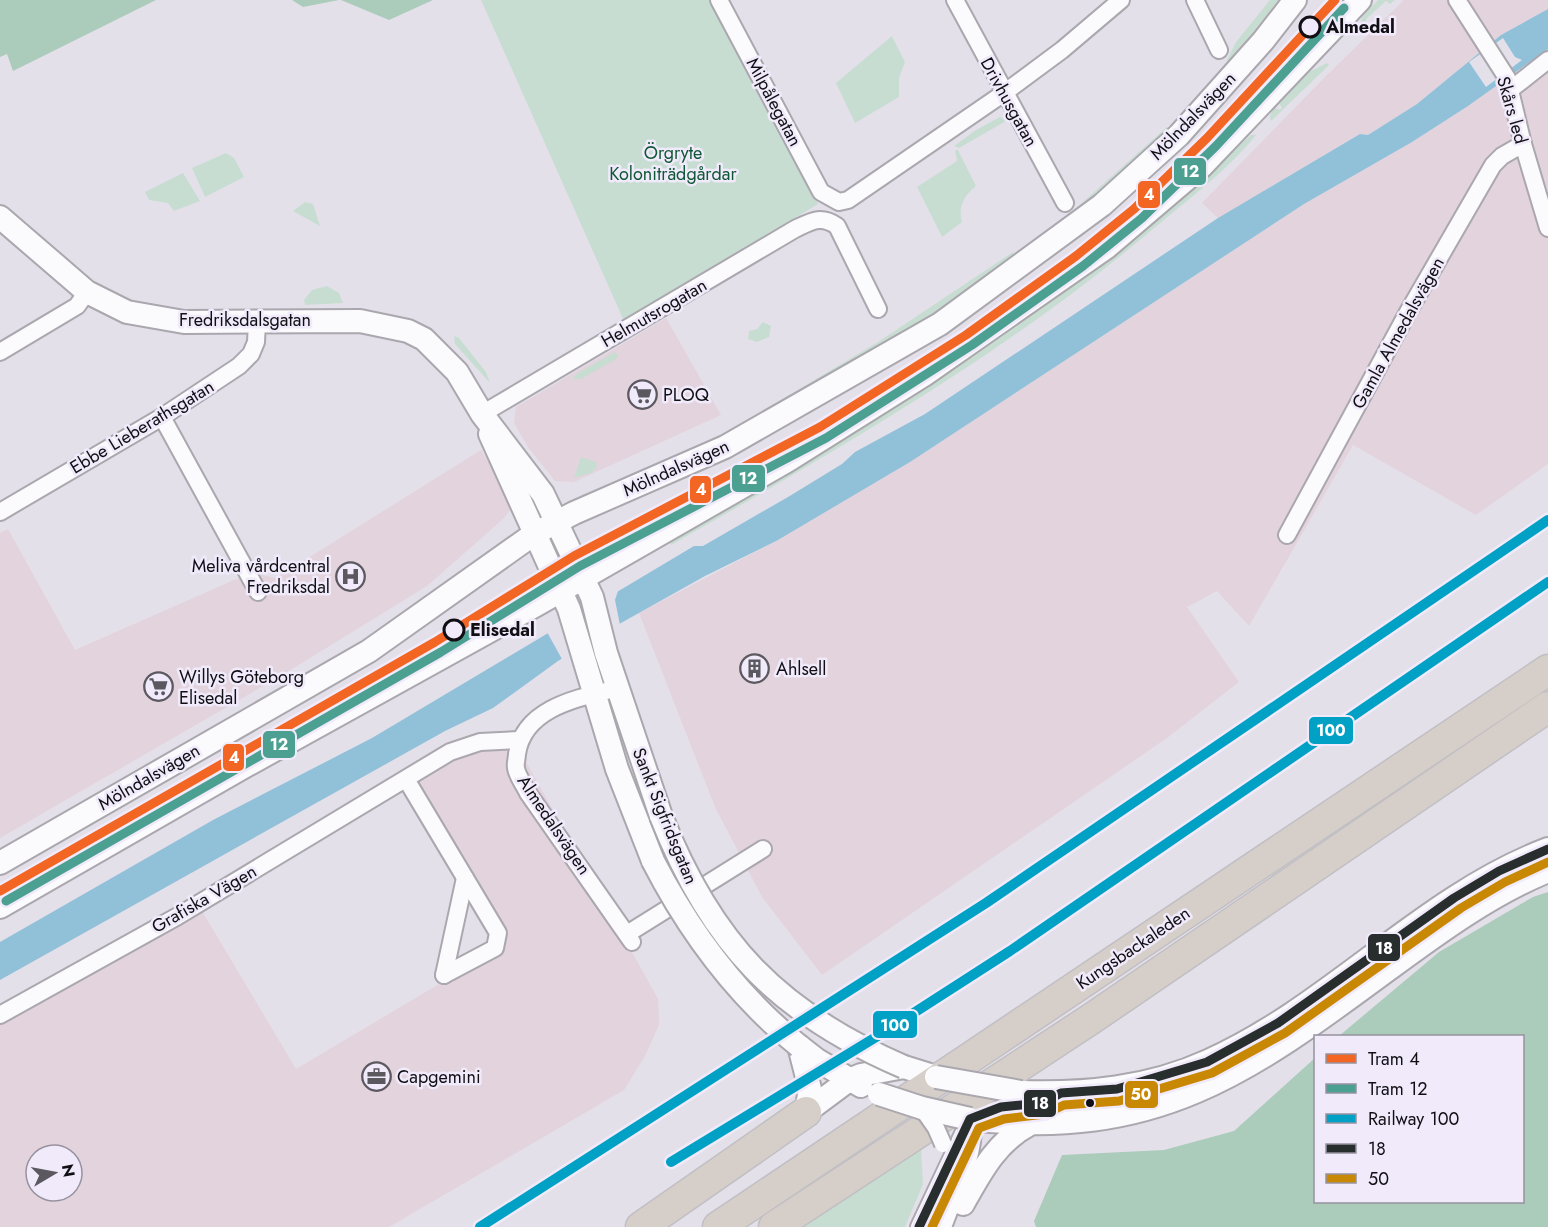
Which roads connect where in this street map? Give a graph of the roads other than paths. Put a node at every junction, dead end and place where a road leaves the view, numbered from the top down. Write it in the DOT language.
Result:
graph roads {
  1 [pos="719,0"];
  2 [pos="955,0"];
  3 [pos="1121,0"];
  4 [pos="1195,0"];
  5 [pos="1295,0"];
  6 [pos="1360,0"];
  7 [pos="1457,0"];
  8 [pos="1219,50"];
  9 [pos="1548,60"];
  10 [pos="1508,84"];
  11 [pos="1004,93"];
  12 [pos="1522,144"];
  13 [pos="1065,202"];
  14 [pos="0,217"];
  15 [pos="1548,228"];
  16 [pos="87,292"];
  17 [pos="878,309"];
  18 [pos="257,321"];
  19 [pos="0,352"];
  20 [pos="482,414"];
  21 [pos="162,417"];
  22 [pos="0,512"];
  23 [pos="556,522"];
  24 [pos="534,534"];
  25 [pos="1287,535"];
  26 [pos="584,578"];
  27 [pos="561,591"];
  28 [pos="258,592"];
  29 [pos="1548,670"];
  30 [pos="618,688"];
  31 [pos="593,694"];
  32 [pos="1548,707"];
  33 [pos="519,740"];
  34 [pos="406,779"];
  35 [pos="763,849"];
  36 [pos="1548,849"];
  37 [pos="0,863"];
  38 [pos="1548,871"];
  39 [pos="465,878"];
  40 [pos="0,907"];
  41 [pos="0,1015"];
  42 [pos="800,1046"];
  43 [pos="904,1067"];
  44 [pos="849,1080"];
  45 [pos="946,1080"];
  46 [pos="1061,1093"];
  47 [pos="921,1108"];
  48 [pos="806,1112"];
  49 [pos="970,1124"];
  50 [pos="1030,1124"];
  51 [pos="947,1167"];
  52 [pos="641,1227"];
  53 [pos="718,1227"];
  54 [pos="774,1227"];
  55 [pos="919,1227"];
  56 [pos="942,1227"];
  1 -- 11 [label="street, Milpålegatan"];
  2 -- 11 [label="street, Drivhusgatan"];
  3 -- 11 [label="street"];
  4 -- 8 [label="street"];
  5 -- 23 [label="main road, Mölndalsvägen"];
  6 -- 26 [label="main road"];
  7 -- 10 [label="street, Skårs led"];
  9 -- 10 [label="street"];
  10 -- 12 [label="street, Skårs led"];
  11 -- 13 [label="street, Drivhusgatan"];
  12 -- 15 [label="street, Skårs led"];
  12 -- 25 [label="street, Gamla Almedalsvägen"];
  14 -- 16 [label="main road, Fredriksdalsgatan"];
  16 -- 18 [label="main road, Fredriksdalsgatan"];
  16 -- 19 [label="street"];
  17 -- 20 [label="street, Helmutsrogatan"];
  18 -- 20 [label="main road, Fredriksdalsgatan"];
  18 -- 21 [label="street, Ebbe Lieberathsgatan"];
  20 -- 23 [label="main road, Fredriksdalsgatan"];
  20 -- 24 [label="main road, Fredriksdalsgatan"];
  21 -- 22 [label="street, Ebbe Lieberathsgatan"];
  21 -- 28 [label="street"];
  23 -- 24 [label="main road, Mölndalsvägen"];
  23 -- 26 [label="main road, Fredriksdalsgatan"];
  24 -- 27 [label="main road, Fredriksdalsgatan"];
  24 -- 37 [label="main road, Mölndalsvägen"];
  26 -- 27 [label="main road"];
  26 -- 30 [label="main road, Sankt Sigfridsgatan"];
  27 -- 31 [label="main road, Sankt Sigfridsgatan"];
  27 -- 40 [label="main road"];
  29 -- 53 [label="highway, Kungsbackaleden"];
  30 -- 31 [label="street"];
  30 -- 43 [label="main road, Sankt Sigfridsgatan, bridge"];
  31 -- 33 [label="street"];
  31 -- 42 [label="main road, Sankt Sigfridsgatan, bridge"];
  32 -- 54 [label="highway, Kungsbackaleden"];
  33 -- 34 [label="street, Grafiska Vägen"];
  33 -- 35 [label="street, Almedalsvägen"];
  34 -- 39 [label="street"];
  34 -- 41 [label="street, Grafiska Vägen"];
  36 -- 46 [label="main road, Sankt Sigfridsgatan"];
  38 -- 50 [label="main road, Sankt Sigfridsgatan"];
  39 -- 39 [label="street"];
  42 -- 44 [label="main road, Sankt Sigfridsgatan"];
  42 -- 48 [label="main road"];
  43 -- 44 [label="main road, Sankt Sigfridsgatan"];
  43 -- 45 [label="main road, Sankt Sigfridsgatan, bridge"];
  44 -- 47 [label="main road, Sankt Sigfridsgatan, bridge"];
  44 -- 48 [label="main road, Sankt Sigfridsgatan"];
  45 -- 46 [label="main road, Sankt Sigfridsgatan, bridge"];
  45 -- 49 [label="main road"];
  46 -- 49 [label="street"];
  47 -- 49 [label="main road, Sankt Sigfridsgatan, bridge"];
  47 -- 51 [label="street, bridge"];
  48 -- 52 [label="highway"];
  49 -- 50 [label="main road, Sankt Sigfridsgatan"];
  49 -- 51 [label="street"];
  49 -- 56 [label="main road"];
  50 -- 56 [label="main road"];
  51 -- 55 [label="street"];
}
